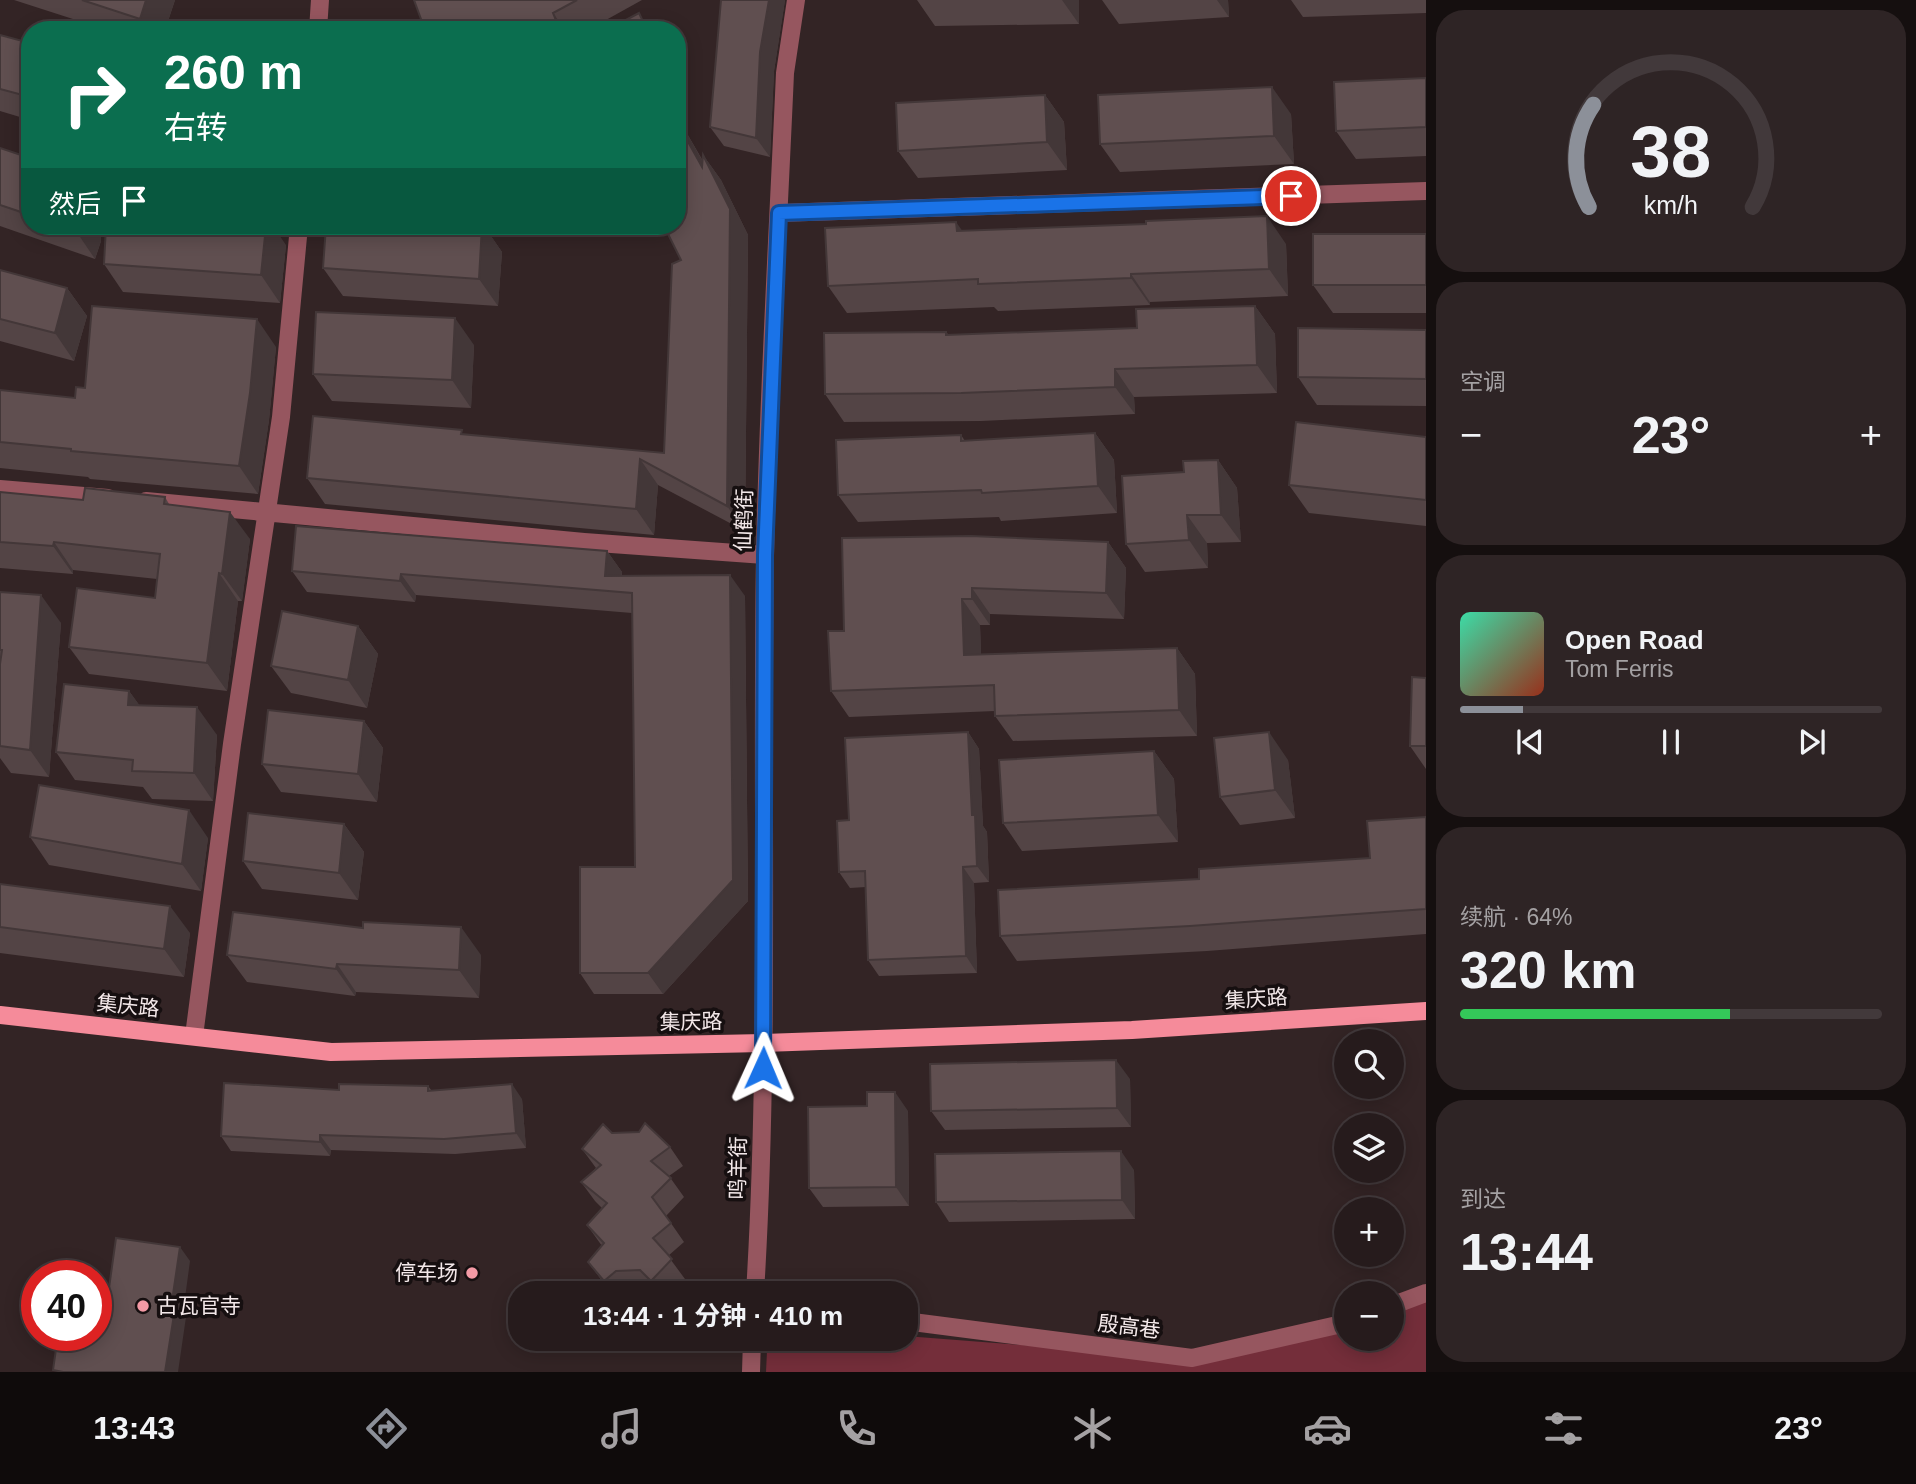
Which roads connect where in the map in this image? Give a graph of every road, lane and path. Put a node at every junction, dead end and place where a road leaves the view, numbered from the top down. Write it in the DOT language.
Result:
graph roads {
  1 [pos="320,0"];
  2 [pos="796,0"];
  3 [pos="318,21"];
  4 [pos="1426,191"];
  5 [pos="779,213"];
  6 [pos="298,235"];
  7 [pos="0,489"];
  8 [pos="267,511"];
  9 [pos="765,555"];
  10 [pos="1426,1011"];
  11 [pos="0,1015"];
  12 [pos="194,1036"];
  13 [pos="764,1043"];
  14 [pos="756,1281"];
  15 [pos="1426,1293"];
  16 [pos="1404,1301"];
  17 [pos="918,1323"];
  18 [pos="1334,1326"];
  19 [pos="752,1351"];
  20 [pos="751,1372"];
  1 -- 3 [label="street"];
  2 -- 5 [label="street, 仙鹤街"];
  4 -- 5 [label="street"];
  5 -- 9 [label="street, 仙鹤街"];
  6 -- 8 [label="street"];
  7 -- 8 [label="street"];
  8 -- 9 [label="street"];
  8 -- 12 [label="street"];
  9 -- 13 [label="street, 仙鹤街"];
  10 -- 13 [label="main road, 集庆路"];
  11 -- 12 [label="main road, 集庆路"];
  12 -- 13 [label="main road, 集庆路"];
  13 -- 14 [label="street, 鸣羊街"];
  15 -- 16 [label="street"];
  17 -- 18 [label="street, 殷高巷"];
  19 -- 20 [label="street"];
}
